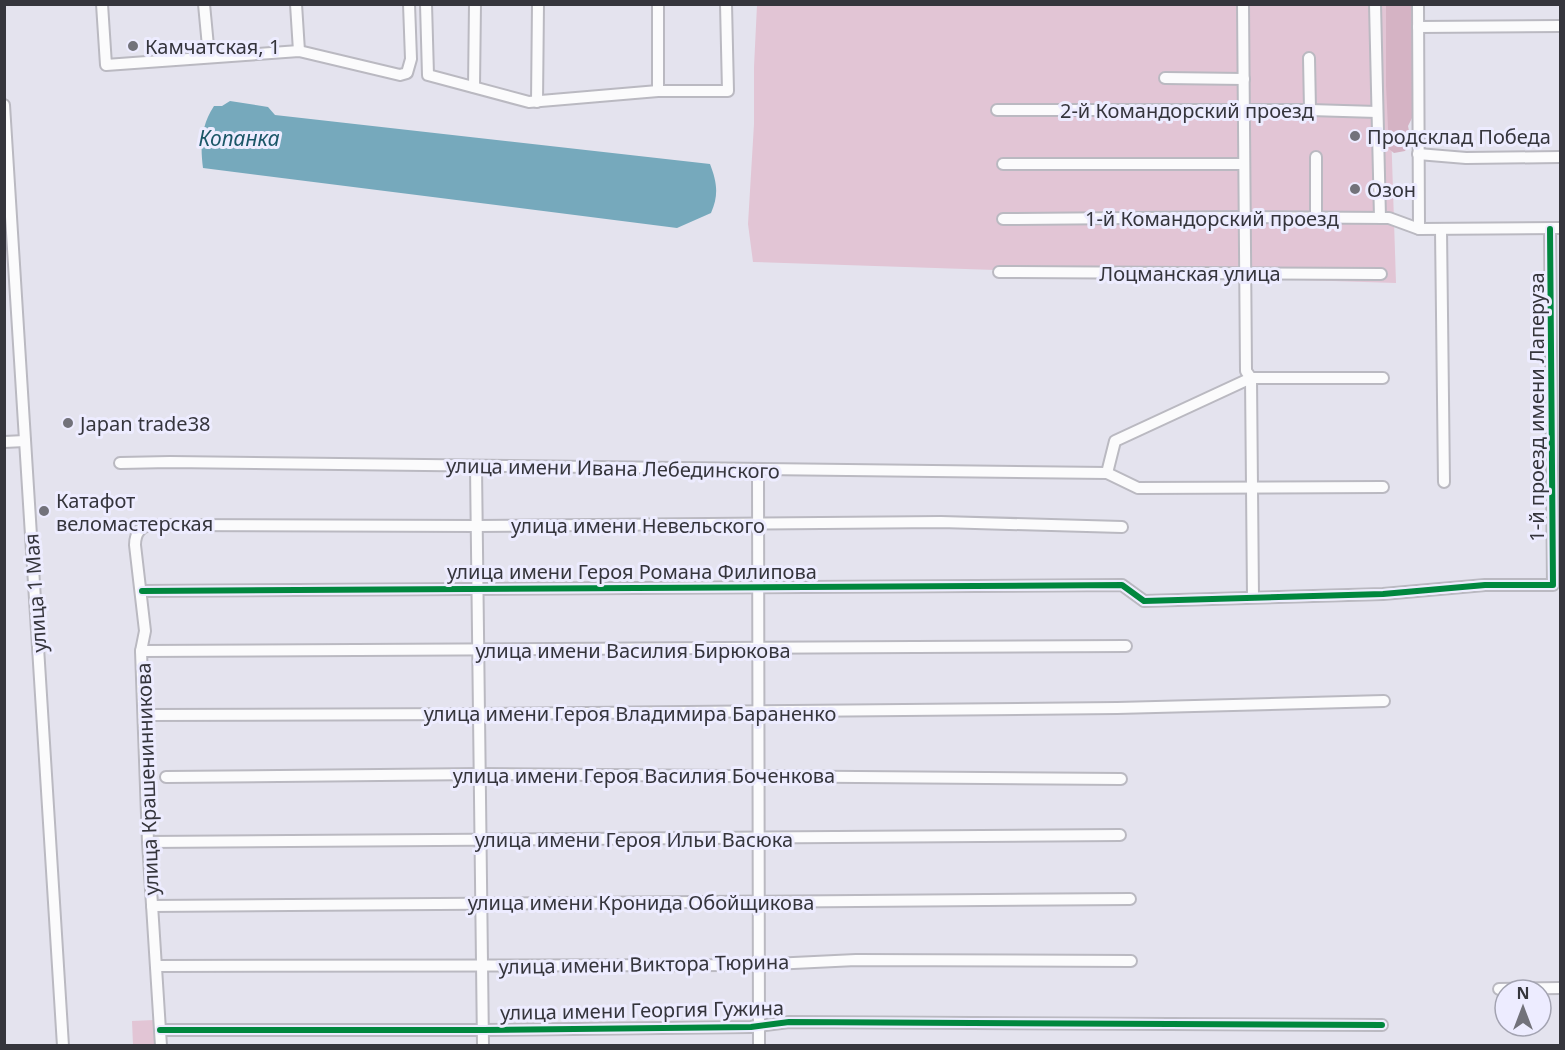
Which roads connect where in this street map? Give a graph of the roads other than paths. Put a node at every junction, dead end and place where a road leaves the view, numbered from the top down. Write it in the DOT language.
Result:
graph roads {
  1 [pos="102,4"];
  2 [pos="204,4"];
  3 [pos="296,4"];
  4 [pos="409,4"];
  5 [pos="426,4"];
  6 [pos="475,4"];
  7 [pos="538,4"];
  8 [pos="658,4"];
  9 [pos="726,4"];
  10 [pos="1243,4"];
  11 [pos="1375,4"];
  12 [pos="1418,4"];
  13 [pos="1560,26"];
  14 [pos="1418,27"];
  15 [pos="299,51"];
  16 [pos="209,57"];
  17 [pos="1309,58"];
  18 [pos="1165,78"];
  19 [pos="1244,79"];
  20 [pos="474,87"];
  21 [pos="658,92"];
  22 [pos="537,102"];
  23 [pos="4,105"];
  24 [pos="997,110"];
  25 [pos="1310,110"];
  26 [pos="1244,111"];
  27 [pos="1377,112"];
  28 [pos="1418,154"];
  29 [pos="1316,157"];
  30 [pos="1560,157"];
  31 [pos="1003,164"];
  32 [pos="1244,164"];
  33 [pos="1245,217"];
  34 [pos="1316,218"];
  35 [pos="1380,218"];
  36 [pos="1003,219"];
  37 [pos="1419,229"];
  38 [pos="1555,229"];
  39 [pos="1441,230"];
  40 [pos="999,272"];
  41 [pos="1245,273"];
  42 [pos="1381,274"];
  43 [pos="1251,378"];
  44 [pos="1383,378"];
  45 [pos="25,441"];
  46 [pos="4,442"];
  47 [pos="120,463"];
  48 [pos="476,467"];
  49 [pos="758,469"];
  50 [pos="1107,473"];
  51 [pos="1444,482"];
  52 [pos="1383,487"];
  53 [pos="1251,488"];
  54 [pos="759,524"];
  55 [pos="153,525"];
  56 [pos="477,526"];
  57 [pos="1122,527"];
  58 [pos="759,587"];
  59 [pos="478,589"];
  60 [pos="142,591"];
  61 [pos="1253,597"];
  62 [pos="1126,646"];
  63 [pos="759,649"];
  64 [pos="141,651"];
  65 [pos="479,651"];
  66 [pos="1384,701"];
  67 [pos="759,712"];
  68 [pos="480,714"];
  69 [pos="144,715"];
  70 [pos="480,774"];
  71 [pos="759,776"];
  72 [pos="166,777"];
  73 [pos="1121,779"];
  74 [pos="1120,835"];
  75 [pos="759,838"];
  76 [pos="481,840"];
  77 [pos="148,842"];
  78 [pos="1130,899"];
  79 [pos="759,901"];
  80 [pos="482,903"];
  81 [pos="152,906"];
  82 [pos="1131,961"];
  83 [pos="759,964"];
  84 [pos="482,965"];
  85 [pos="156,966"];
  86 [pos="1382,1025"];
  87 [pos="759,1026"];
  88 [pos="160,1030"];
  89 [pos="483,1030"];
  90 [pos="63,1046"];
  91 [pos="161,1046"];
  92 [pos="483,1046"];
  93 [pos="759,1046"];
  1 -- 16 [label="street"];
  2 -- 16 [label="street"];
  3 -- 15 [label="street"];
  4 -- 15 [label="street"];
  5 -- 20 [label="street"];
  6 -- 20 [label="street"];
  7 -- 22 [label="street"];
  8 -- 21 [label="street"];
  9 -- 21 [label="street"];
  10 -- 19 [label="street"];
  11 -- 27 [label="street"];
  12 -- 14 [label="street"];
  13 -- 14 [label="street"];
  14 -- 28 [label="street"];
  15 -- 16 [label="street"];
  17 -- 25 [label="street"];
  18 -- 19 [label="street"];
  19 -- 26 [label="street"];
  20 -- 22 [label="street"];
  21 -- 22 [label="street"];
  23 -- 45 [label="street, улица 1 Мая"];
  24 -- 26 [label="street, 2-й Командорский проезд"];
  25 -- 26 [label="street, 2-й Командорский проезд"];
  25 -- 27 [label="street, 2-й Командорский проезд"];
  26 -- 32 [label="street"];
  27 -- 35 [label="street"];
  28 -- 30 [label="street"];
  28 -- 37 [label="street"];
  29 -- 34 [label="street"];
  31 -- 32 [label="street"];
  32 -- 33 [label="street"];
  33 -- 34 [label="street, 1-й Командорский проезд"];
  33 -- 36 [label="street, 1-й Командорский проезд"];
  33 -- 41 [label="street"];
  34 -- 35 [label="street, 1-й Командорский проезд"];
  35 -- 37 [label="street, 1-й Командорский проезд"];
  37 -- 39 [label="street, 1-й Командорский проезд"];
  38 -- 39 [label="street, 1-й Командорский проезд"];
  38 -- 61 [label="street, 1-й проезд имени Лаперуза"];
  39 -- 51 [label="street"];
  40 -- 41 [label="street, Лоцманская улица"];
  41 -- 42 [label="street, Лоцманская улица"];
  41 -- 43 [label="street"];
  43 -- 44 [label="street"];
  43 -- 50 [label="street"];
  43 -- 53 [label="street"];
  45 -- 46 [label="street"];
  45 -- 90 [label="street, улица 1 Мая"];
  47 -- 48 [label="street, улица имени Ивана Лебединского"];
  48 -- 49 [label="street, улица имени Ивана Лебединского"];
  48 -- 56 [label="street"];
  49 -- 50 [label="street, улица имени Ивана Лебединского"];
  49 -- 54 [label="street"];
  50 -- 53 [label="street"];
  52 -- 53 [label="street"];
  53 -- 61 [label="street"];
  54 -- 56 [label="street, улица имени Невельского"];
  54 -- 57 [label="street, улица имени Невельского"];
  54 -- 58 [label="street"];
  55 -- 56 [label="street, улица имени Невельского"];
  55 -- 60 [label="street, улица Крашенинникова"];
  56 -- 59 [label="street"];
  58 -- 59 [label="street, улица имени Героя Романа Филипова"];
  58 -- 61 [label="street, улица имени Героя Романа Филипова"];
  58 -- 63 [label="street"];
  59 -- 60 [label="street, улица имени Героя Романа Филипова"];
  59 -- 65 [label="street"];
  60 -- 64 [label="street, улица Крашенинникова"];
  62 -- 63 [label="street, улица имени Василия Бирюкова"];
  63 -- 65 [label="street, улица имени Василия Бирюкова"];
  63 -- 67 [label="street"];
  64 -- 65 [label="street, улица имени Василия Бирюкова"];
  64 -- 69 [label="street, улица Крашенинникова"];
  65 -- 68 [label="street"];
  66 -- 67 [label="street, улица имени Героя Владимира Бараненко"];
  67 -- 68 [label="street, улица имени Героя Владимира Бараненко"];
  67 -- 71 [label="street"];
  68 -- 69 [label="street, улица имени Героя Владимира Бараненко"];
  68 -- 70 [label="street"];
  69 -- 77 [label="street, улица Крашенинникова"];
  70 -- 71 [label="street, улица имени Героя Василия Боченкова"];
  70 -- 72 [label="street, улица имени Героя Василия Боченкова"];
  70 -- 76 [label="street"];
  71 -- 73 [label="street, улица имени Героя Василия Боченкова"];
  71 -- 75 [label="street"];
  74 -- 75 [label="street, улица имени Героя Ильи Васюка"];
  75 -- 76 [label="street, улица имени Героя Ильи Васюка"];
  75 -- 79 [label="street"];
  76 -- 77 [label="street, улица имени Героя Ильи Васюка"];
  76 -- 80 [label="street"];
  77 -- 81 [label="street, улица Крашенинникова"];
  78 -- 79 [label="street, улица имени Кронида Обойщикова"];
  79 -- 80 [label="street, улица имени Кронида Обойщикова"];
  79 -- 83 [label="street"];
  80 -- 81 [label="street, улица имени Кронида Обойщикова"];
  80 -- 84 [label="street"];
  81 -- 85 [label="street, улица Крашенинникова"];
  82 -- 83 [label="street, улица имени Виктора Тюрина"];
  83 -- 84 [label="street, улица имени Виктора Тюрина"];
  83 -- 87 [label="street"];
  84 -- 85 [label="street, улица имени Виктора Тюрина"];
  84 -- 89 [label="street"];
  85 -- 88 [label="street, улица Крашенинникова"];
  86 -- 87 [label="street, улица имени Георгия Гужина"];
  87 -- 89 [label="street, улица имени Георгия Гужина"];
  87 -- 93 [label="street"];
  88 -- 89 [label="street, улица имени Георгия Гужина"];
  88 -- 91 [label="street, улица Крашенинникова"];
  89 -- 92 [label="street"];
}
